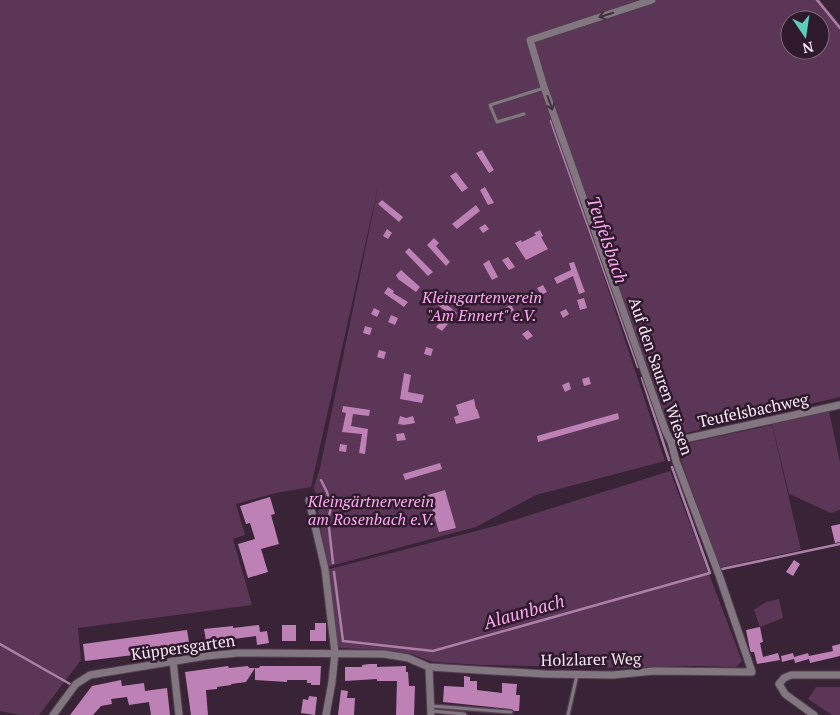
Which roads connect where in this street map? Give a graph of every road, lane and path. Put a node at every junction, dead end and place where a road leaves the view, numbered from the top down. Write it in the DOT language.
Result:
graph roads {
  1 [pos="652,0"];
  2 [pos="544,88"];
  3 [pos="524,114"];
  4 [pos="840,404"];
  5 [pos="671,442"];
  6 [pos="309,500"];
  7 [pos="335,653"];
  8 [pos="173,661"];
  9 [pos="429,667"];
  10 [pos="752,672"];
  11 [pos="577,675"];
  12 [pos="840,675"];
  13 [pos="431,710"];
  14 [pos="511,712"];
  15 [pos="53,715"];
  16 [pos="180,715"];
  17 [pos="326,715"];
  18 [pos="465,715"];
  19 [pos="568,715"];
  20 [pos="814,715"];
  1 -- 2 [label="street, Auf den Sauren Wiesen, one-way"];
  2 -- 3 [label="lane"];
  2 -- 5 [label="street, Auf den Sauren Wiesen, one-way"];
  4 -- 5 [label="street, Teufelsbachweg"];
  5 -- 10 [label="street, Auf den Sauren Wiesen"];
  6 -- 7 [label="street"];
  7 -- 8 [label="street, Küppersgarten"];
  7 -- 9 [label="street, Küppersgarten"];
  7 -- 17 [label="street"];
  8 -- 15 [label="street, Küppersgarten"];
  8 -- 16 [label="street"];
  9 -- 11 [label="street, Holzlarer Weg"];
  9 -- 13 [label="street"];
  10 -- 11 [label="street, Holzlarer Weg"];
  11 -- 19 [label="lane"];
  12 -- 20 [label="street"];
  13 -- 14 [label="lane"];
  13 -- 18 [label="lane"];
}
